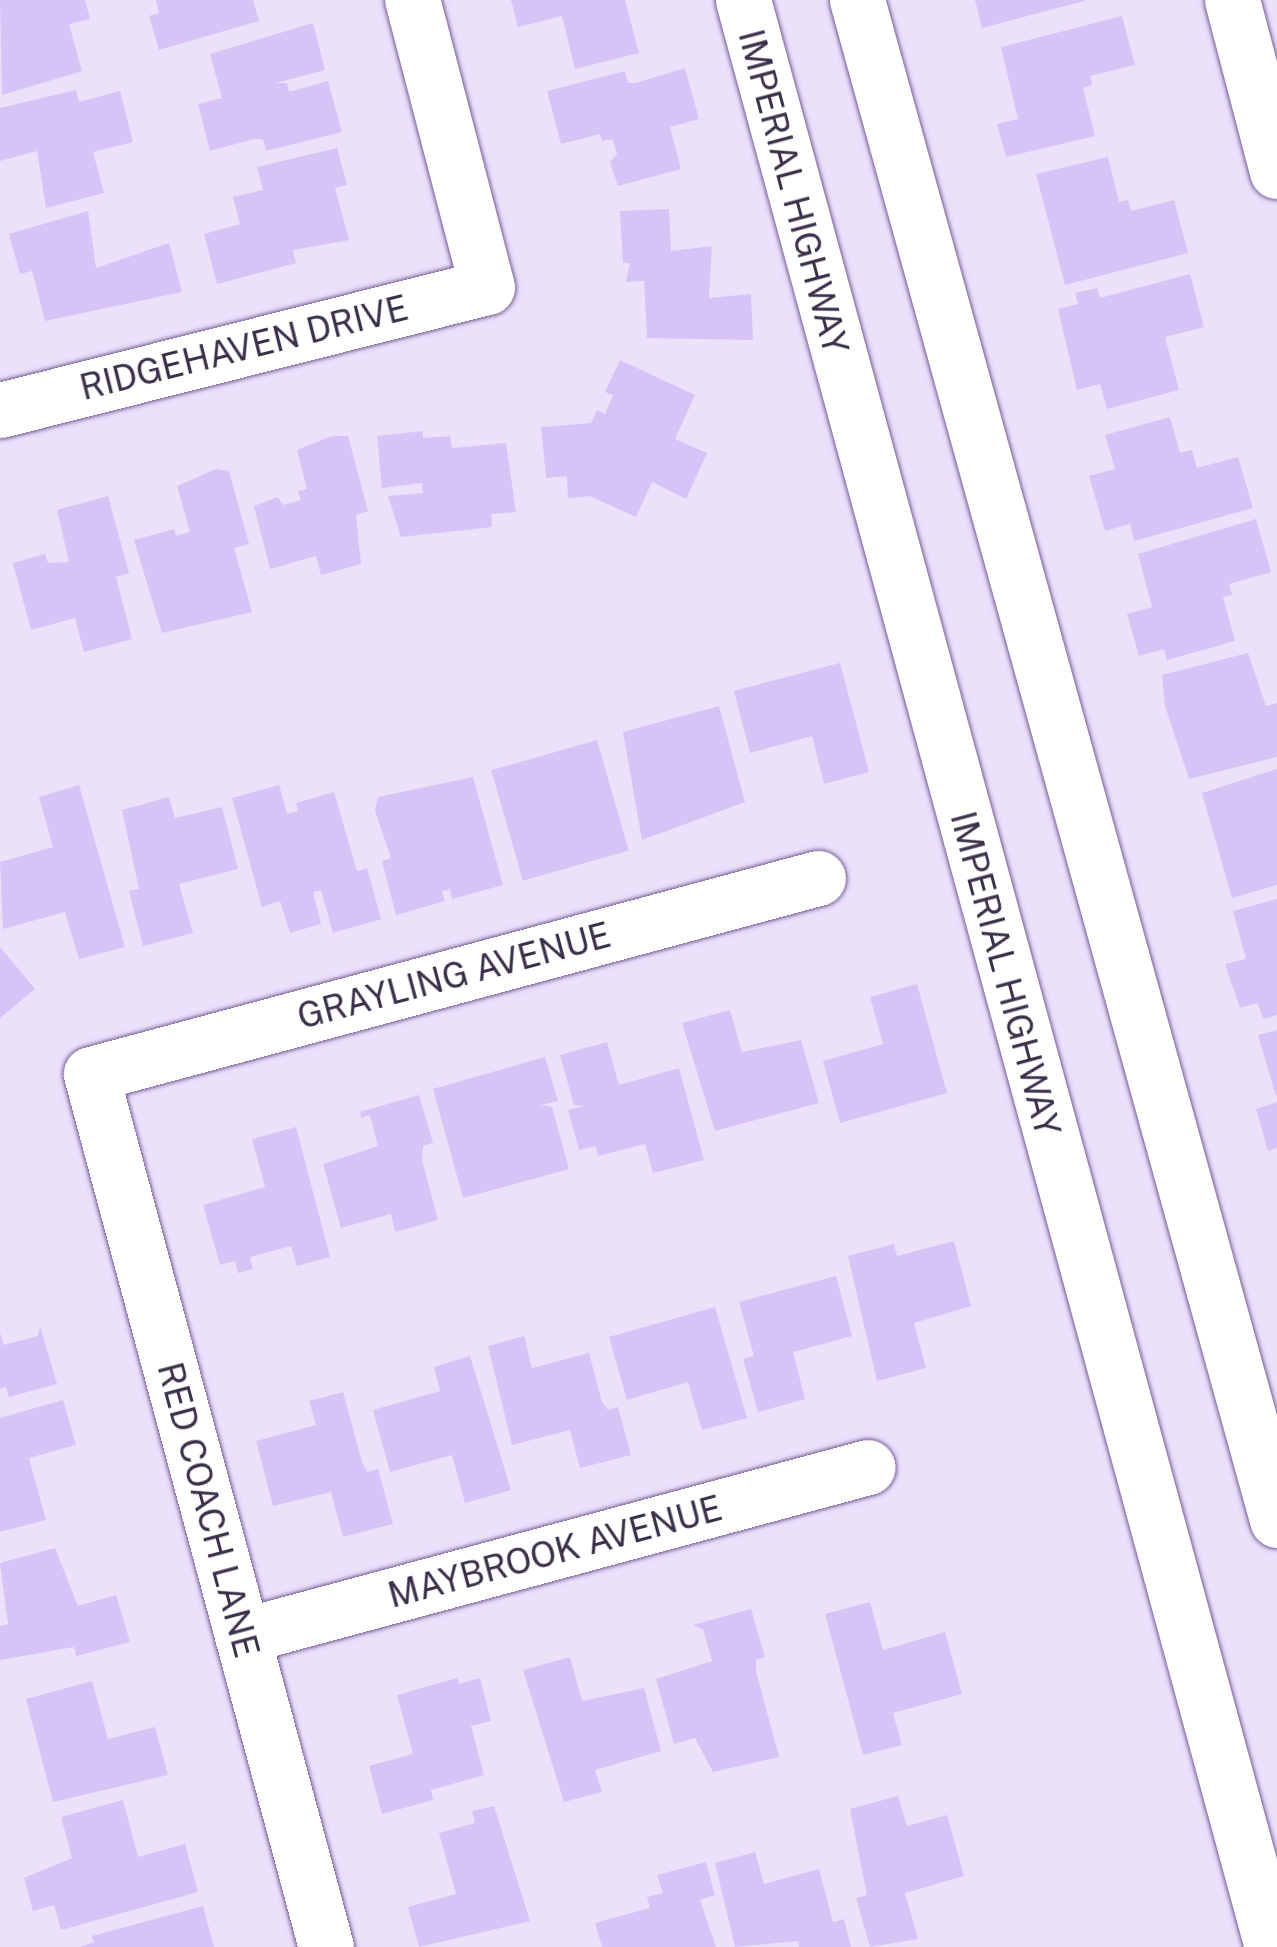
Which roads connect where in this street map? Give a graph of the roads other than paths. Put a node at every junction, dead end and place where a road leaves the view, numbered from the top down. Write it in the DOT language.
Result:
graph roads {
  1 [pos="412,0"];
  2 [pos="743,0"];
  3 [pos="857,0"];
  4 [pos="1232,0"];
  5 [pos="1265,76"];
  6 [pos="1277,171"];
  7 [pos="0,410"];
  8 [pos="818,878"];
  9 [pos="91,1074"];
  10 [pos="868,1468"];
  11 [pos="1277,1520"];
  12 [pos="242,1636"];
  13 [pos="326,1947"];
  14 [pos="1272,1947"];
  1 -- 7 [label="main road, RIDGEHAVEN DRIVE"];
  2 -- 14 [label="main road, IMPERIAL HIGHWAY"];
  3 -- 11 [label="main road"];
  4 -- 5 [label="main road"];
  5 -- 6 [label="main road"];
  8 -- 9 [label="main road, GRAYLING AVENUE"];
  9 -- 12 [label="main road, RED COACH LANE"];
  10 -- 12 [label="main road, MAYBROOK AVENUE"];
  12 -- 13 [label="main road, RED COACH LANE"];
}
